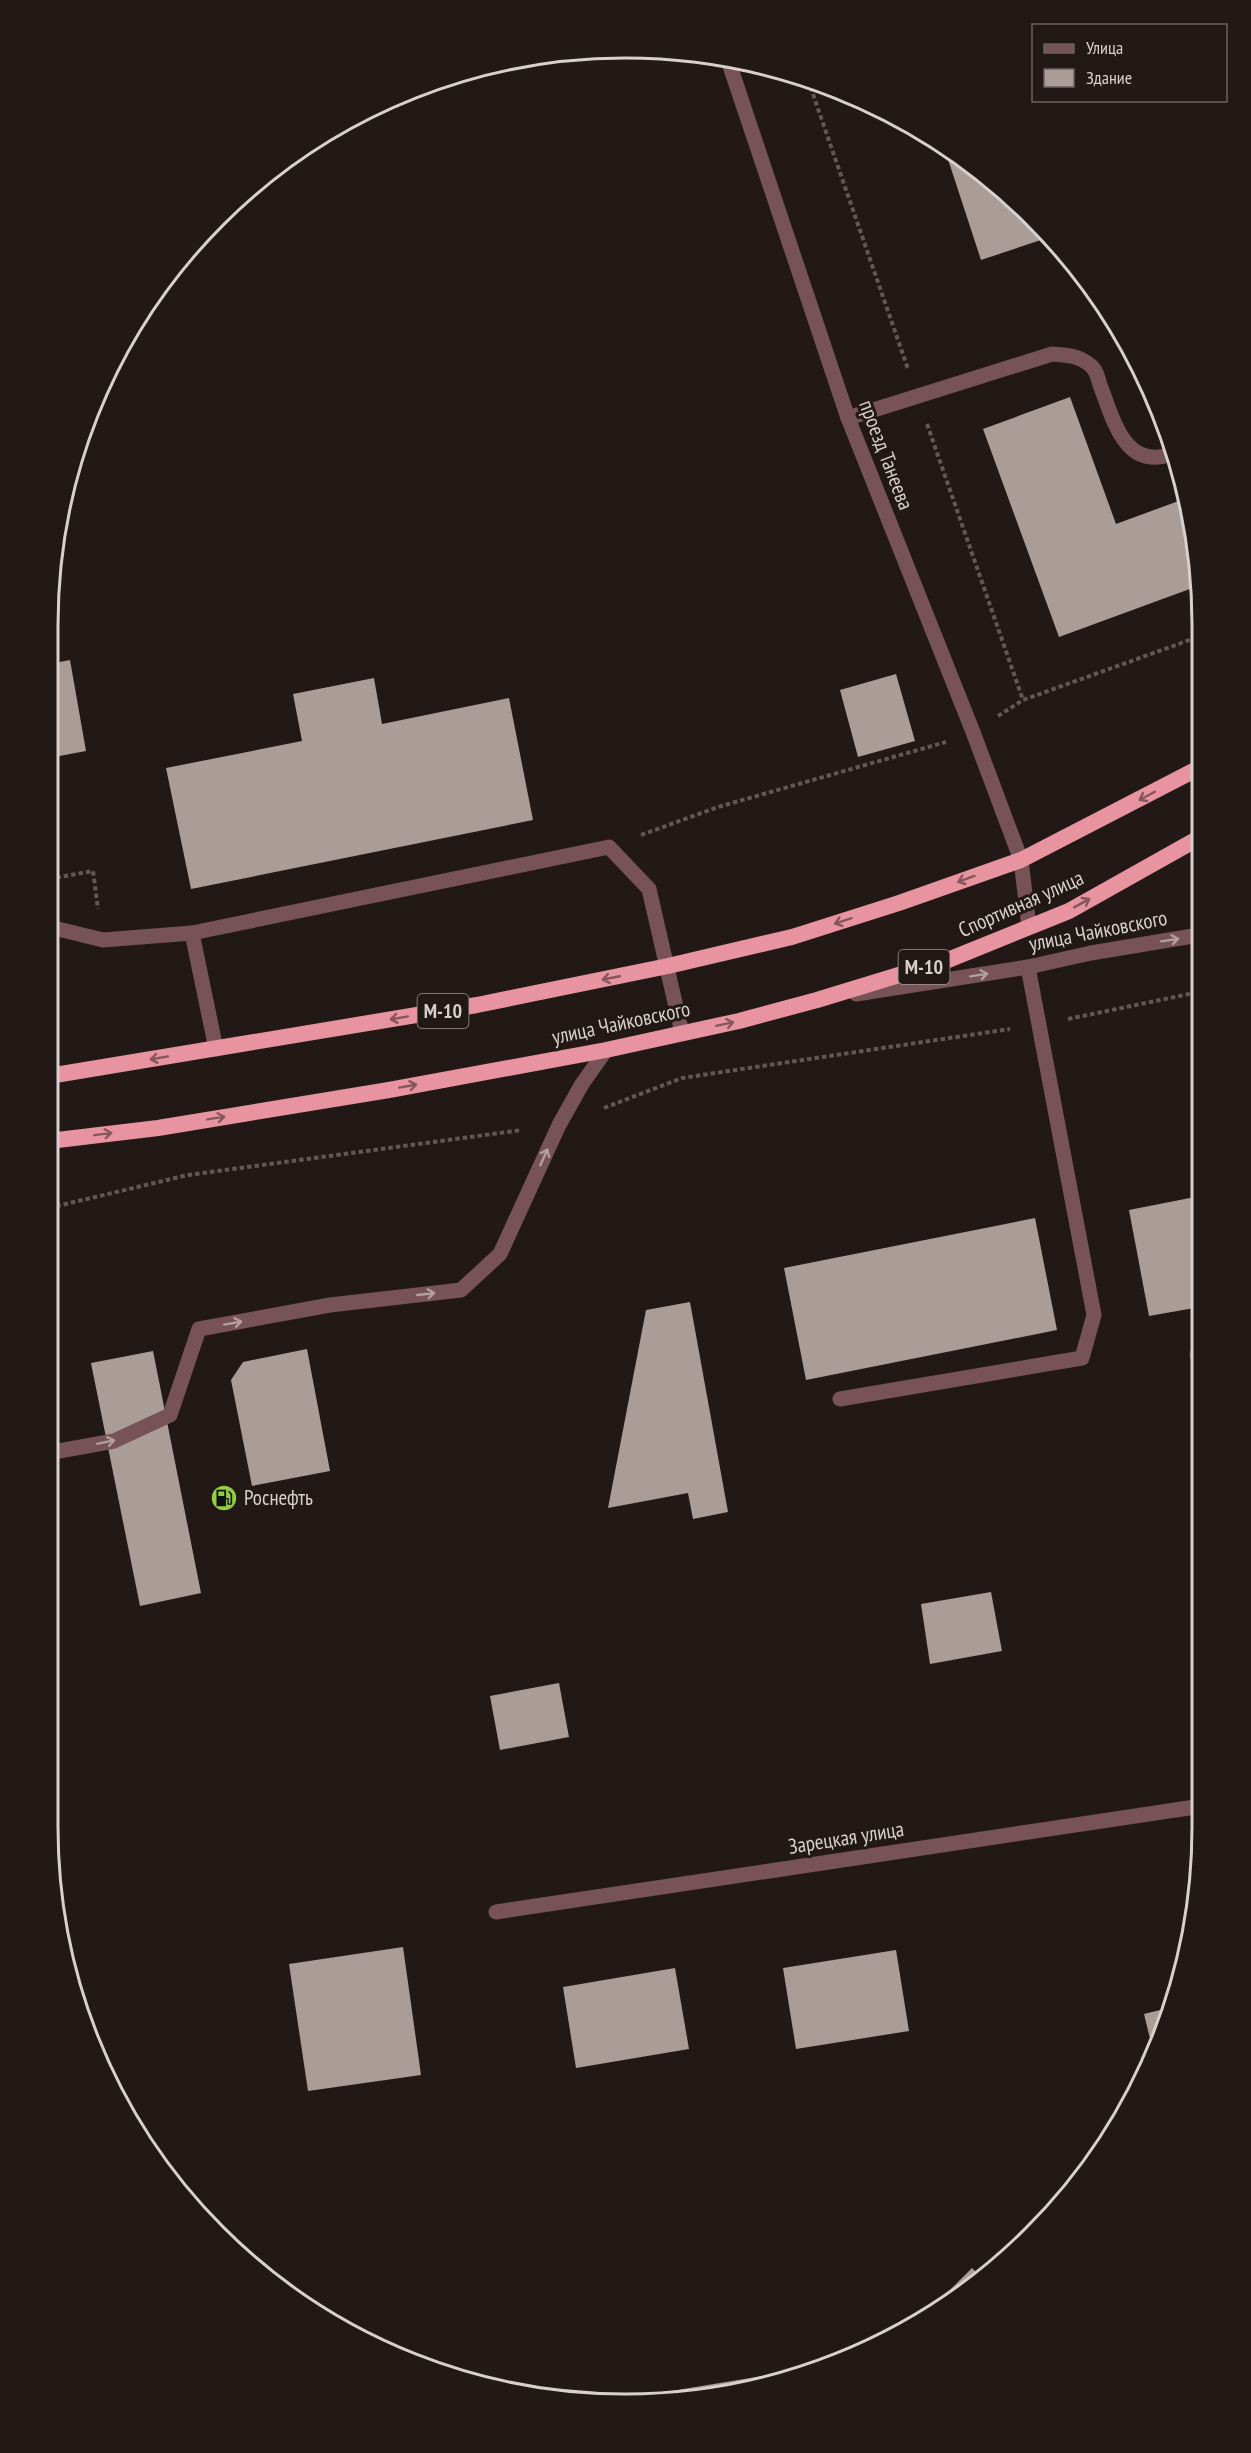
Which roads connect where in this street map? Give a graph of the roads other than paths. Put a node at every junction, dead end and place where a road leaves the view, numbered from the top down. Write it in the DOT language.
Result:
graph roads {
  1 [pos="731,68"];
  2 [pos="848,418"];
  3 [pos="1166,455"];
  4 [pos="1192,772"];
  5 [pos="1192,842"];
  6 [pos="1021,860"];
  7 [pos="1029,927"];
  8 [pos="58,929"];
  9 [pos="192,933"];
  10 [pos="1192,936"];
  11 [pos="668,966"];
  12 [pos="1028,967"];
  13 [pos="817,1000"];
  14 [pos="682,1033"];
  15 [pos="216,1049"];
  16 [pos="606,1050"];
  17 [pos="58,1075"];
  18 [pos="58,1140"];
  19 [pos="840,1399"];
  20 [pos="58,1451"];
  21 [pos="1192,1808"];
  22 [pos="496,1912"];
  1 -- 2 [label="street, проезд Танеева"];
  2 -- 3 [label="street"];
  2 -- 6 [label="street, проезд Танеева"];
  4 -- 6 [label="highway, Спортивная улица / М-10, one-way"];
  7 -- 5 [label="highway, Спортивная улица / М-10, one-way"];
  6 -- 7 [label="street, проезд Танеева"];
  6 -- 11 [label="highway, Спортивная улица / М-10, one-way"];
  7 -- 13 [label="highway, Спортивная улица / М-10"];
  8 -- 9 [label="street"];
  9 -- 11 [label="street"];
  9 -- 15 [label="street"];
  12 -- 10 [label="street, улица Чайковского, one-way"];
  11 -- 14 [label="street"];
  11 -- 15 [label="highway, М-10, one-way"];
  13 -- 12 [label="street, улица Чайковского, one-way"];
  12 -- 19 [label="street"];
  14 -- 13 [label="highway, улица Чайковского / М-10, one-way"];
  14 -- 16 [label="highway, улица Чайковского / М-10"];
  15 -- 17 [label="highway, М-10, one-way"];
  18 -- 16 [label="highway, улица Чайковского / М-10, one-way"];
  20 -- 16 [label="street, one-way"];
  21 -- 22 [label="street, Зарецкая улица"];
}
